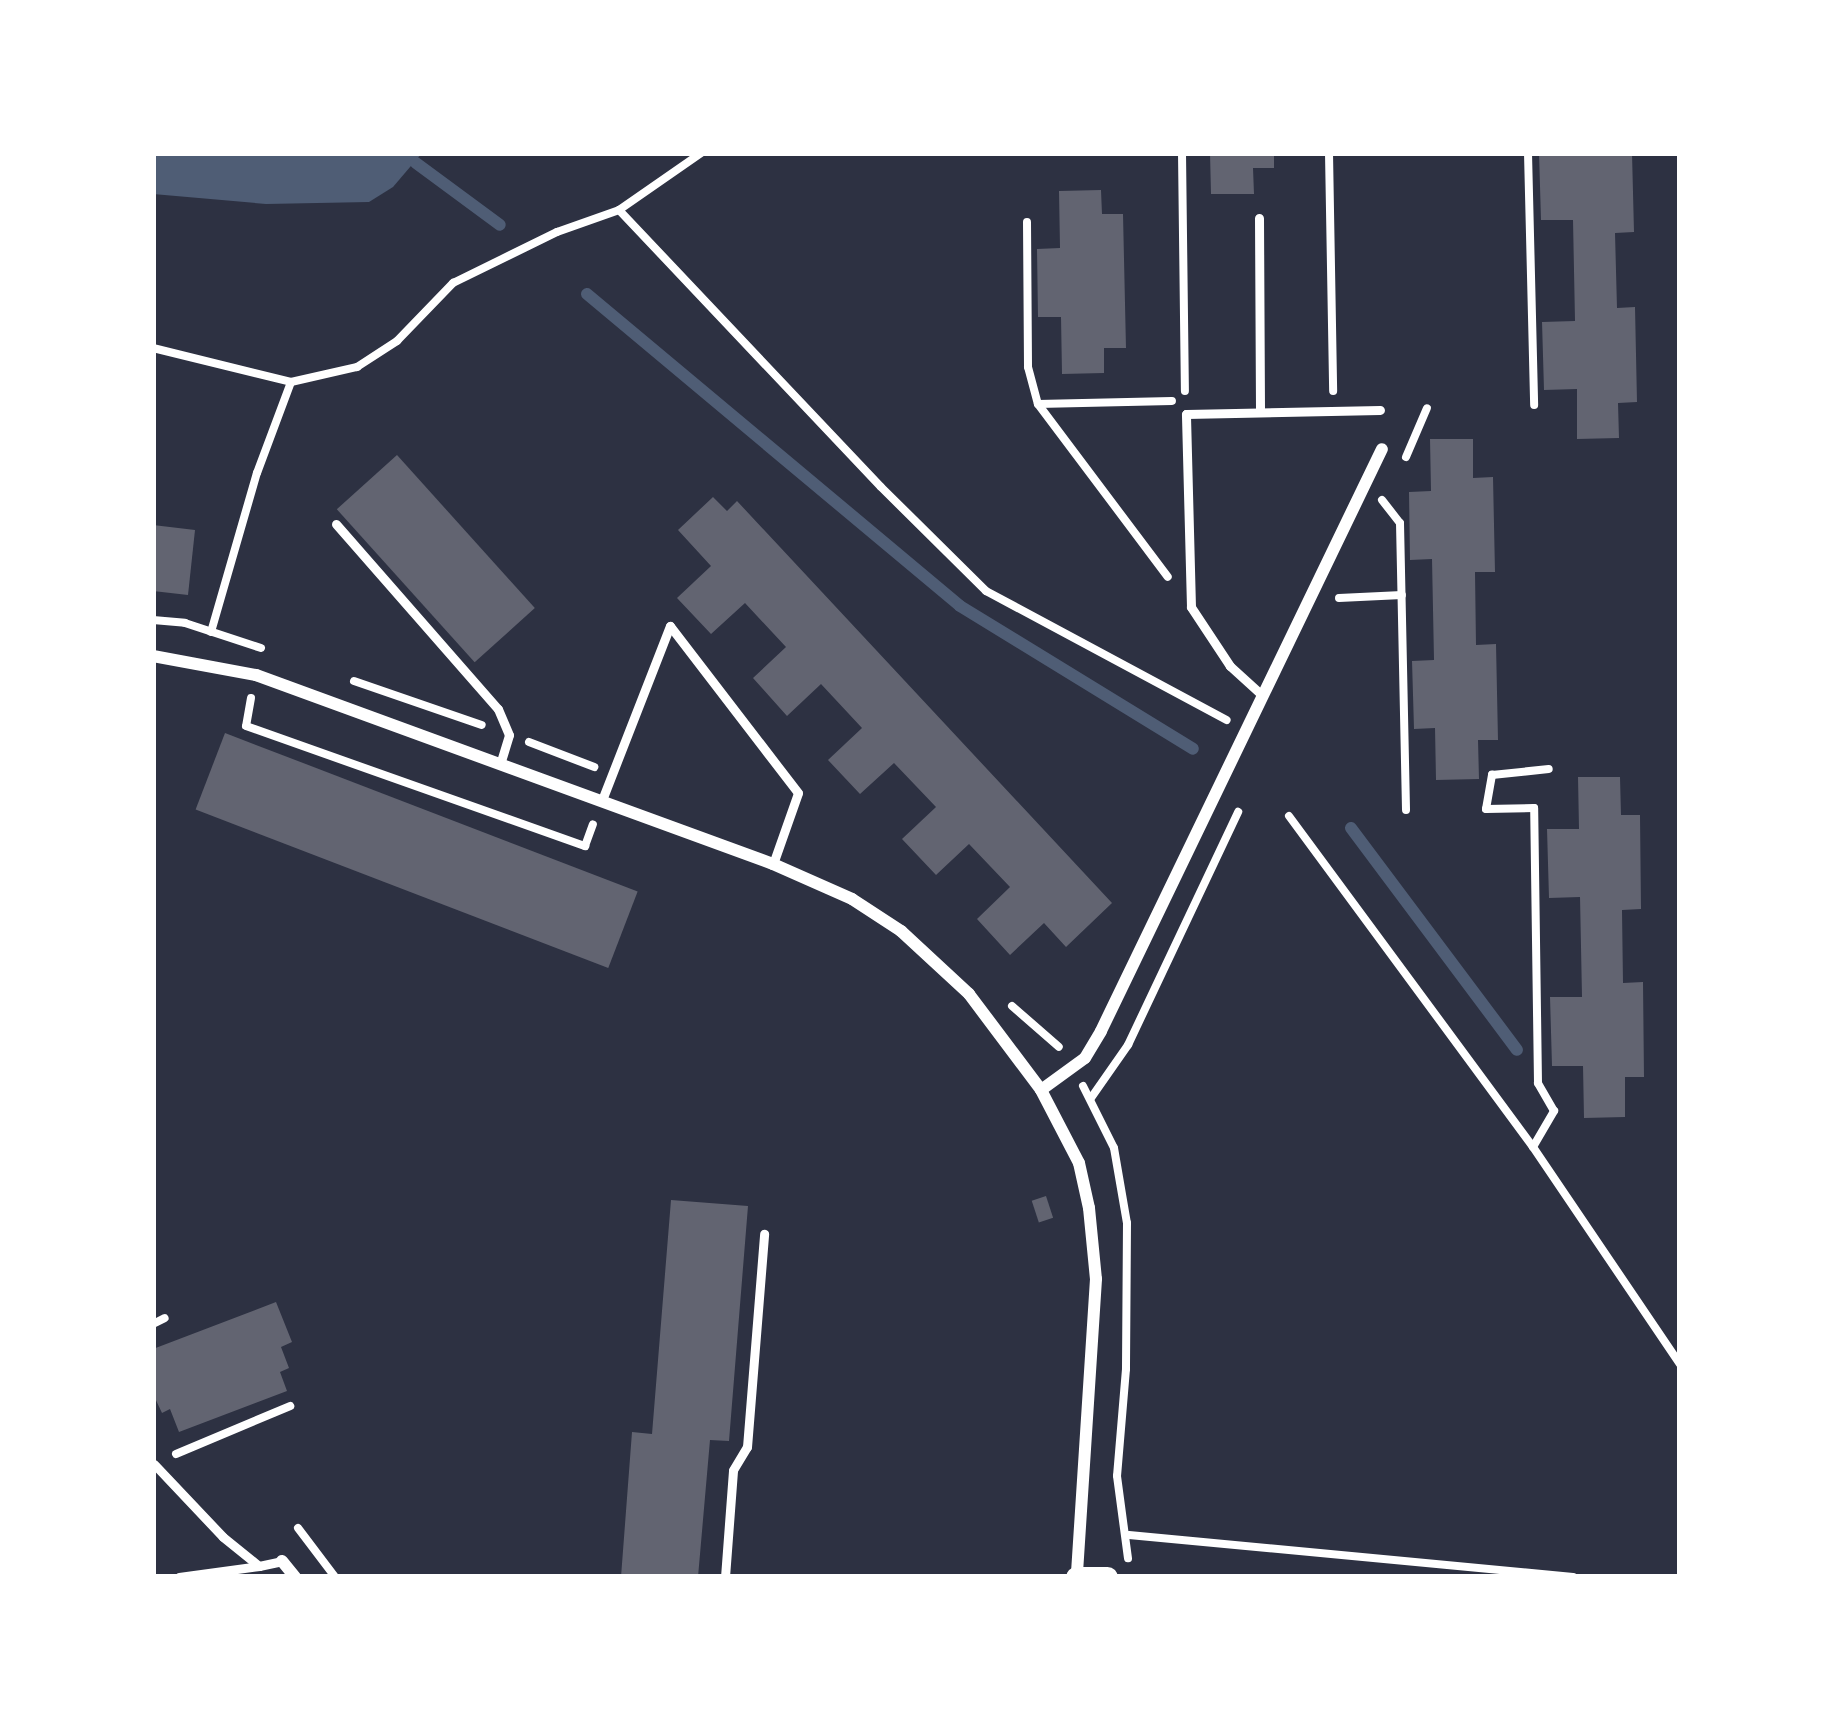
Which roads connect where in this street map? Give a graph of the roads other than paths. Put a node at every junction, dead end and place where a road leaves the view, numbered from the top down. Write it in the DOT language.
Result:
graph roads {
  1 [pos="1258,218"];
  2 [pos="1381,410"];
  3 [pos="1260,412"];
  4 [pos="1382,449"];
  5 [pos="336,524"];
  6 [pos="153,656"];
  7 [pos="1263,696"];
  8 [pos="500,762"];
  9 [pos="602,800"];
  10 [pos="772,864"];
  11 [pos="1041,1090"];
  12 [pos="764,1234"];
  13 [pos="154,1464"];
  14 [pos="282,1561"];
  15 [pos="260,1566"];
  16 [pos="1077,1576"];
  17 [pos="179,1577"];
  18 [pos="295,1577"];
  19 [pos="725,1577"];
  20 [pos="1107,1577"];
  1 -- 3 [label="lane"];
  2 -- 3 [label="lane"];
  3 -- 7 [label="lane"];
  4 -- 7 [label="street"];
  5 -- 8 [label="lane"];
  6 -- 8 [label="street"];
  7 -- 11 [label="street"];
  8 -- 9 [label="street"];
  9 -- 10 [label="street"];
  9 -- 10 [label="lane"];
  10 -- 11 [label="street"];
  11 -- 16 [label="street"];
  12 -- 19 [label="lane"];
  13 -- 15 [label="lane"];
  14 -- 15 [label="lane"];
  14 -- 18 [label="street"];
  15 -- 17 [label="lane"];
  16 -- 20 [label="street"];
}
